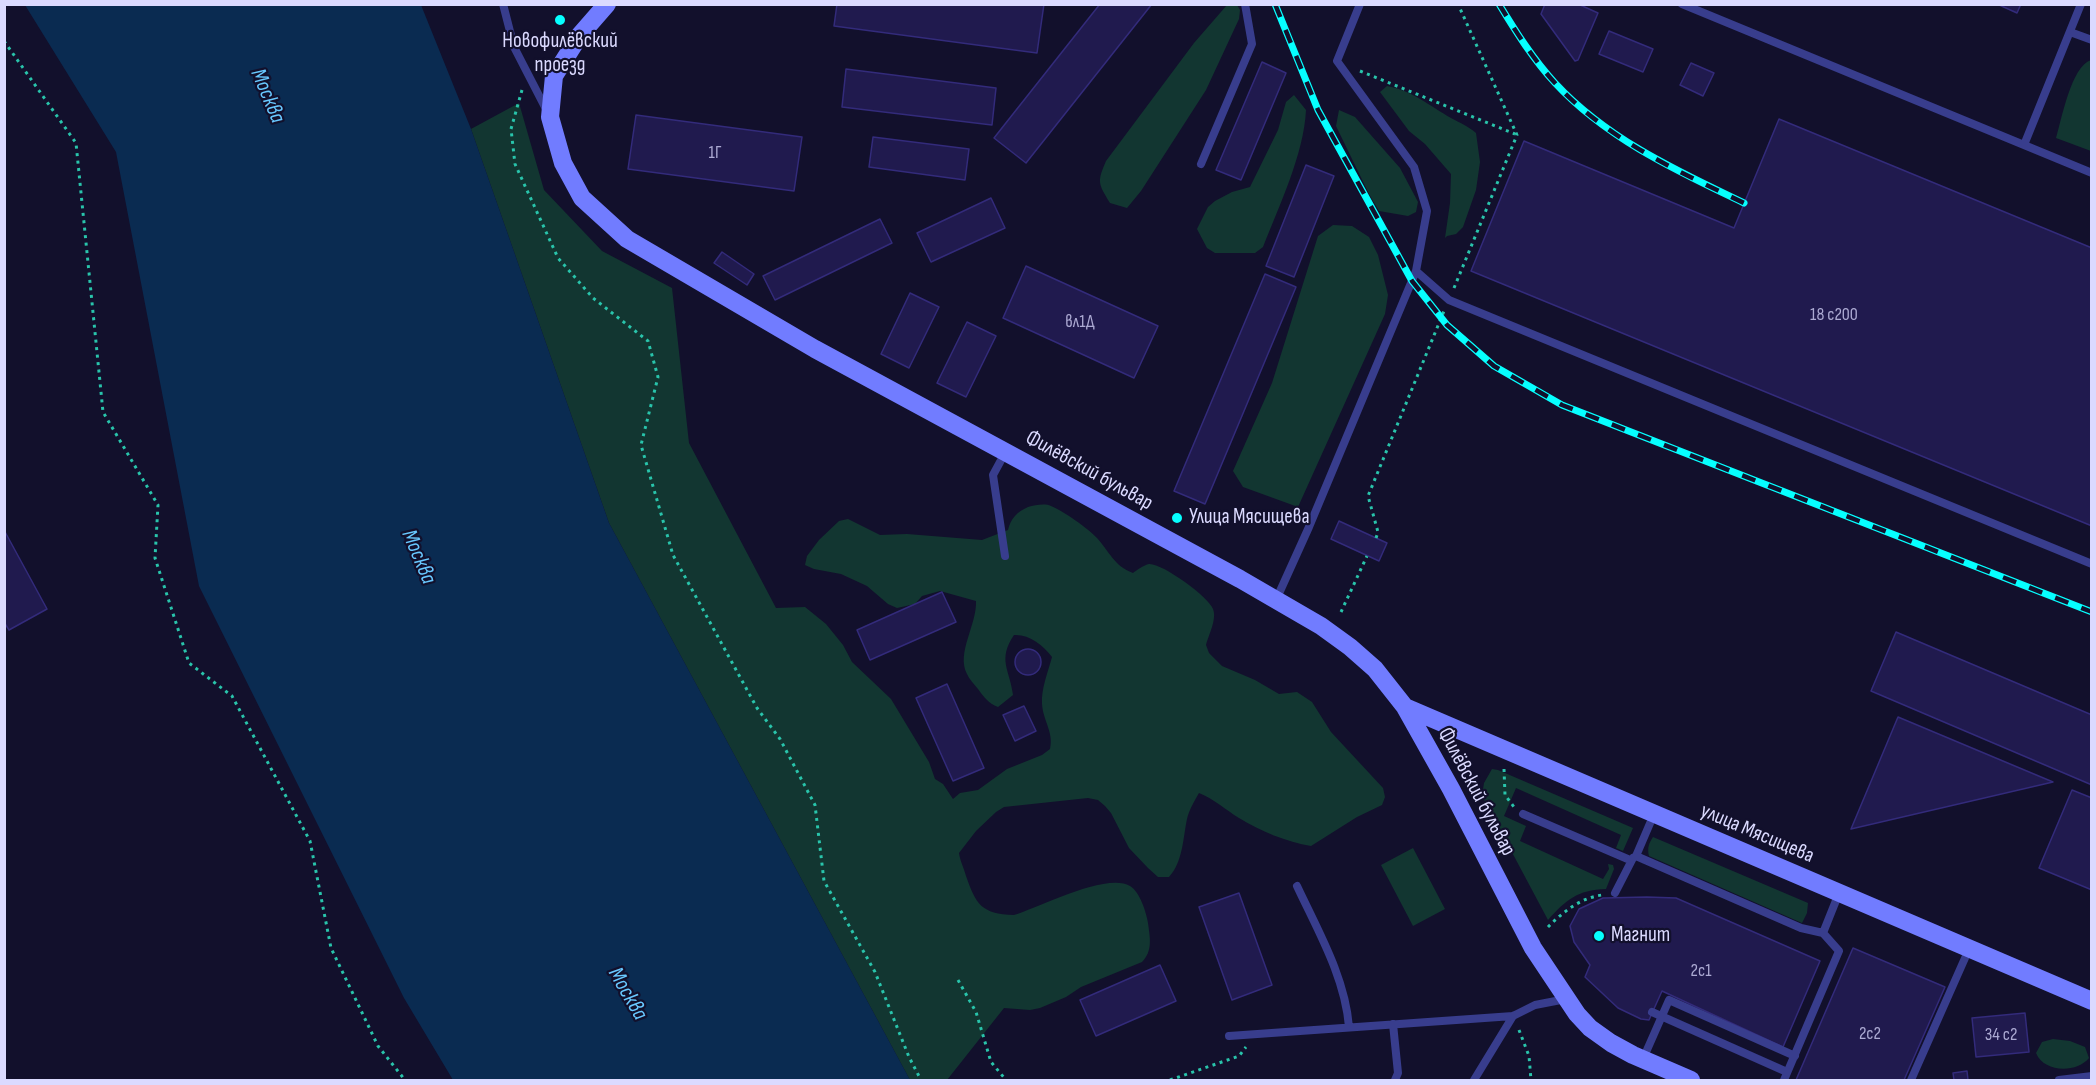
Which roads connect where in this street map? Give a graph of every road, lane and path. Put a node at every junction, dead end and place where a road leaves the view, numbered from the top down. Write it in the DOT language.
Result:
graph roads {
  1 [pos="504,4"];
  2 [pos="607,4"];
  3 [pos="1245,4"];
  4 [pos="1360,4"];
  5 [pos="1458,4"];
  6 [pos="1682,4"];
  7 [pos="2081,4"];
  8 [pos="2070,32"];
  9 [pos="2091,40"];
  10 [pos="4,41"];
  11 [pos="1337,61"];
  12 [pos="523,87"];
  13 [pos="550,117"];
  14 [pos="1517,135"];
  15 [pos="2024,145"];
  16 [pos="1201,164"];
  17 [pos="2091,172"];
  18 [pos="1416,271"];
  19 [pos="1449,300"];
  20 [pos="1006,451"];
  21 [pos="1376,538"];
  22 [pos="1005,556"];
  23 [pos="1367,556"];
  24 [pos="2091,564"];
  25 [pos="1276,600"];
  26 [pos="1341,612"];
  27 [pos="1405,707"];
  28 [pos="1504,764"];
  29 [pos="1523,814"];
  30 [pos="1654,814"];
  31 [pos="1633,858"];
  32 [pos="1297,886"];
  33 [pos="1615,893"];
  34 [pos="1839,893"];
  35 [pos="1548,927"];
  36 [pos="1823,933"];
  37 [pos="1969,949"];
  38 [pos="958,980"];
  39 [pos="1566,999"];
  40 [pos="2091,1001"];
  41 [pos="1652,1012"];
  42 [pos="1513,1016"];
  43 [pos="1393,1024"];
  44 [pos="1349,1027"];
  45 [pos="1256,1033"];
  46 [pos="1229,1036"];
  47 [pos="1794,1056"];
  48 [pos="1643,1060"];
  49 [pos="1786,1076"];
  50 [pos="2091,1076"];
  51 [pos="405,1080"];
  52 [pos="921,1080"];
  53 [pos="1005,1080"];
  54 [pos="1170,1080"];
  55 [pos="1395,1080"];
  56 [pos="1474,1080"];
  57 [pos="1531,1080"];
  58 [pos="1691,1080"];
  59 [pos="1911,1080"];
  60 [pos="2059,1080"];
  1 -- 13 [label="lane"];
  2 -- 13 [label="street"];
  3 -- 16 [label="lane"];
  4 -- 11 [label="lane"];
  5 -- 14 [label="path"];
  6 -- 15 [label="lane"];
  7 -- 8 [label="lane"];
  8 -- 9 [label="lane"];
  8 -- 15 [label="lane"];
  10 -- 51 [label="path"];
  11 -- 14 [label="path"];
  11 -- 18 [label="lane"];
  12 -- 52 [label="path"];
  13 -- 20 [label="street, Филёвский бульвар"];
  14 -- 19 [label="path"];
  15 -- 17 [label="lane"];
  18 -- 19 [label="lane"];
  18 -- 25 [label="lane"];
  19 -- 21 [label="path"];
  19 -- 24 [label="lane"];
  20 -- 22 [label="lane"];
  20 -- 25 [label="street, Филёвский бульвар"];
  23 -- 26 [label="path"];
  25 -- 27 [label="street, Филёвский бульвар"];
  27 -- 30 [label="street, улица Мясищева"];
  27 -- 39 [label="street, Филёвский бульвар"];
  28 -- 29 [label="path"];
  29 -- 31 [label="lane"];
  30 -- 31 [label="lane"];
  30 -- 34 [label="street, улица Мясищева"];
  31 -- 33 [label="lane"];
  31 -- 36 [label="lane"];
  32 -- 44 [label="lane"];
  33 -- 35 [label="path"];
  34 -- 36 [label="lane"];
  34 -- 37 [label="street, улица Мясищева"];
  36 -- 47 [label="lane"];
  37 -- 40 [label="street, улица Мясищева"];
  37 -- 59 [label="lane"];
  38 -- 53 [label="path"];
  39 -- 42 [label="lane"];
  39 -- 48 [label="street, Филёвский бульвар"];
  41 -- 49 [label="lane, bridge"];
  42 -- 43 [label="lane"];
  42 -- 56 [label="lane"];
  42 -- 57 [label="path"];
  43 -- 44 [label="lane"];
  43 -- 55 [label="lane"];
  44 -- 45 [label="lane"];
  45 -- 46 [label="lane"];
  45 -- 54 [label="path"];
  47 -- 48 [label="lane"];
  47 -- 49 [label="lane"];
  48 -- 58 [label="street, Филёвский бульвар"];
  50 -- 60 [label="lane"];
}
